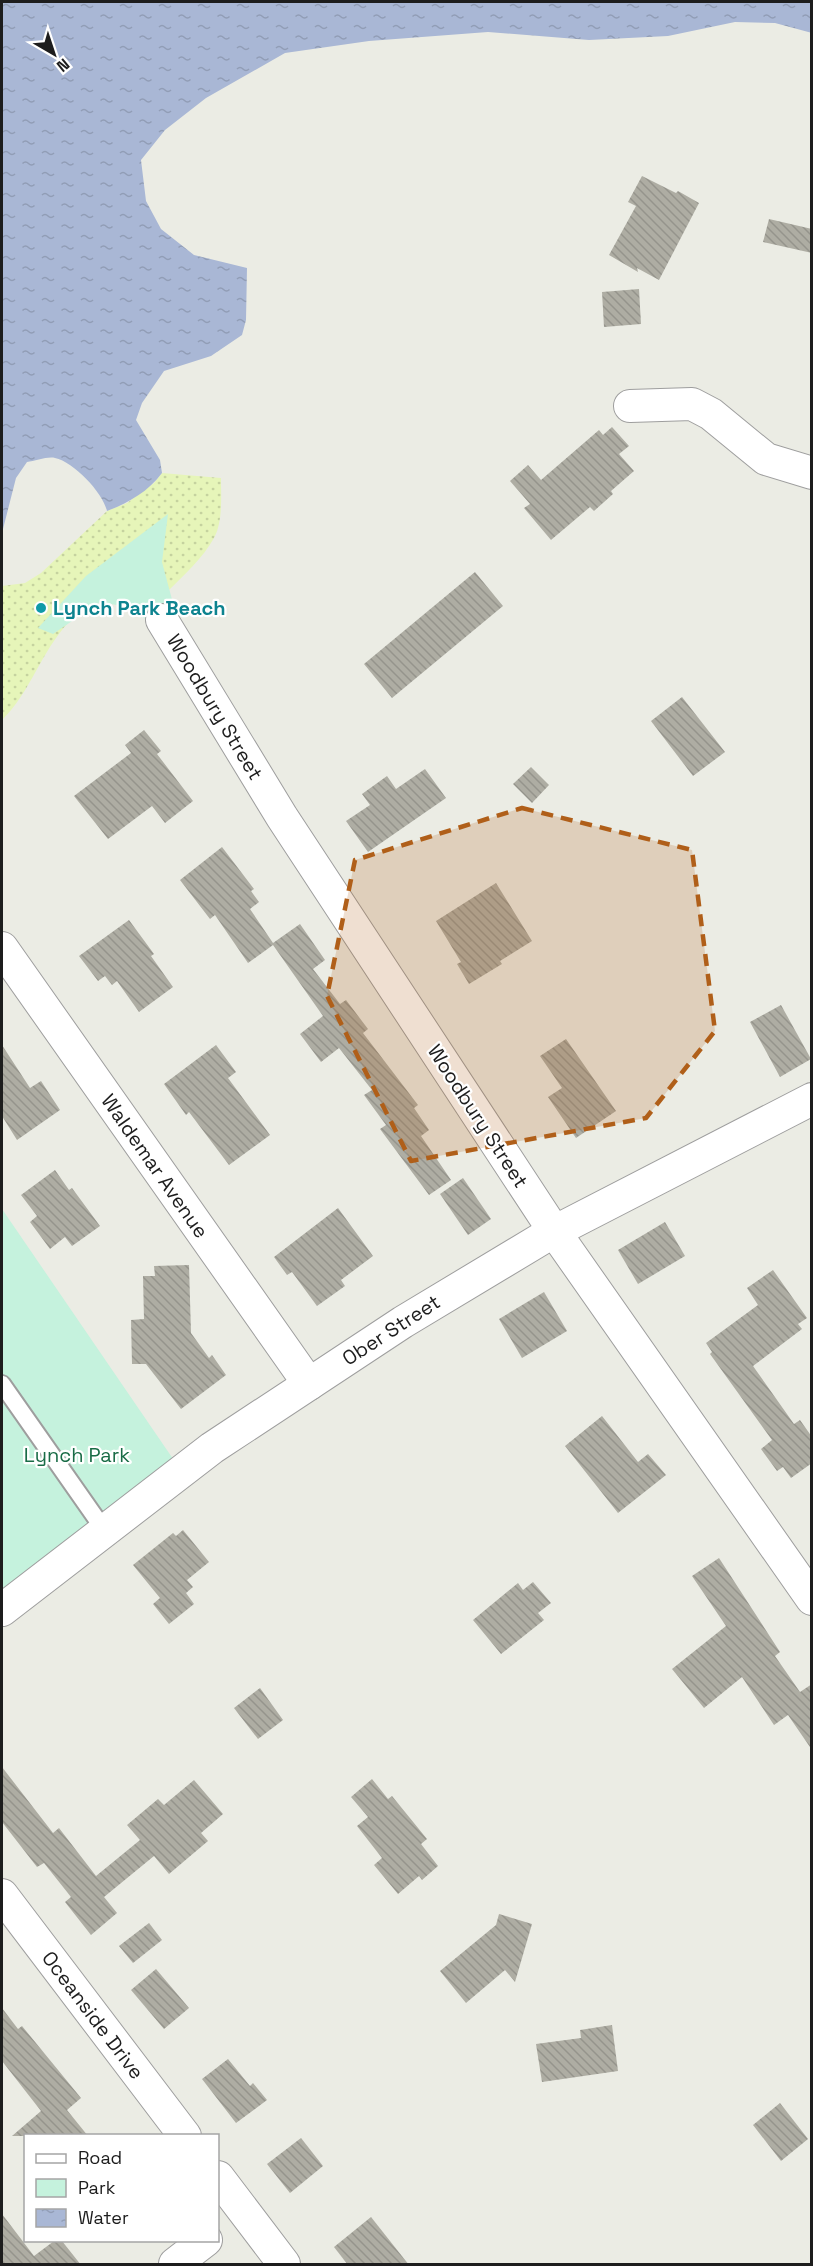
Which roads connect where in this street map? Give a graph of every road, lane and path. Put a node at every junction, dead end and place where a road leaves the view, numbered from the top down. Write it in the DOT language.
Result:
graph roads {
  1 [pos="630,406"];
  2 [pos="812,473"];
  3 [pos="162,620"];
  4 [pos="2,948"];
  5 [pos="812,1099"];
  6 [pos="554,1231"];
  7 [pos="2,1384"];
  8 [pos="309,1384"];
  9 [pos="105,1531"];
  10 [pos="812,1599"];
  11 [pos="2,1611"];
  12 [pos="2,1895"];
  13 [pos="183,2134"];
  14 [pos="219,2178"];
  15 [pos="244,2212"];
  16 [pos="219,2231"];
  17 [pos="205,2242"];
  18 [pos="175,2265"];
  19 [pos="284,2265"];
  1 -- 2 [label="street"];
  3 -- 6 [label="street, Woodbury Street"];
  4 -- 8 [label="street, Waldemar Avenue"];
  5 -- 6 [label="street, Ober Street"];
  6 -- 8 [label="street, Ober Street"];
  6 -- 10 [label="street, Woodbury Street"];
  7 -- 9 [label="lane"];
  8 -- 9 [label="street, Ober Street"];
  9 -- 11 [label="street, Ober Street"];
  12 -- 13 [label="street, Oceanside Drive"];
  14 -- 15 [label="street"];
  15 -- 16 [label="street"];
  15 -- 19 [label="street"];
  17 -- 18 [label="street"];
}
